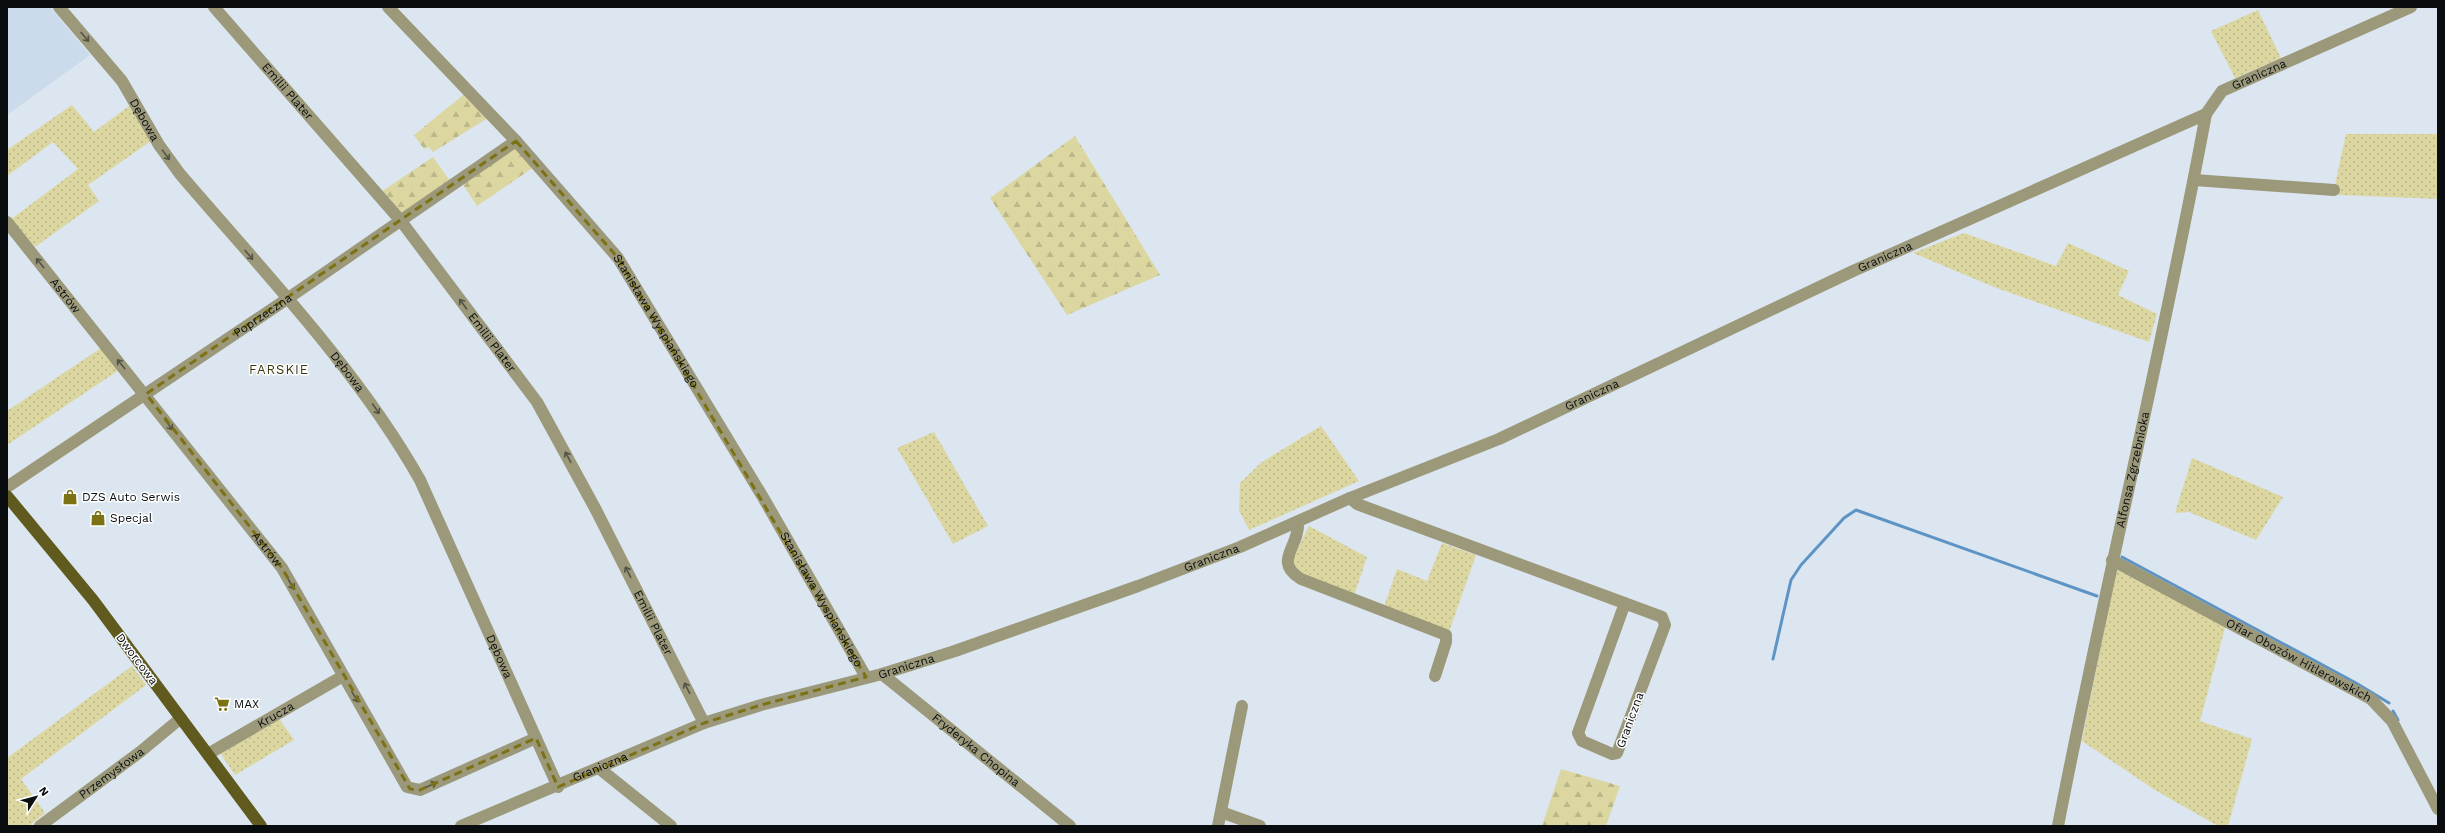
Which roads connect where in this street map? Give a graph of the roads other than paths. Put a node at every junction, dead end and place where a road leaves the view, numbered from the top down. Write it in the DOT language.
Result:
graph roads {
  1 [pos="59,7"];
  2 [pos="214,7"];
  3 [pos="388,7"];
  4 [pos="2411,7"];
  5 [pos="2206,114"];
  6 [pos="516,141"];
  7 [pos="2194,180"];
  8 [pos="2334,190"];
  9 [pos="401,221"];
  10 [pos="7,222"];
  11 [pos="286,299"];
  12 [pos="146,394"];
  13 [pos="7,487"];
  14 [pos="7,496"];
  15 [pos="1350,498"];
  16 [pos="1298,522"];
  17 [pos="2112,560"];
  18 [pos="1625,604"];
  19 [pos="882,674"];
  20 [pos="344,676"];
  21 [pos="1435,676"];
  22 [pos="866,677"];
  23 [pos="1242,706"];
  24 [pos="182,718"];
  25 [pos="704,723"];
  26 [pos="536,738"];
  27 [pos="208,754"];
  28 [pos="600,768"];
  29 [pos="558,786"];
  30 [pos="2438,809"];
  31 [pos="1221,812"];
  32 [pos="40,826"];
  33 [pos="261,826"];
  34 [pos="461,826"];
  35 [pos="671,826"];
  36 [pos="1070,826"];
  37 [pos="1218,826"];
  38 [pos="1260,826"];
  39 [pos="2058,826"];
  1 -- 11 [label="street, Dębowa, one-way"];
  2 -- 9 [label="street, Emilii Plater"];
  3 -- 6 [label="street, Stanisława Wyspiańskiego"];
  4 -- 5 [label="street, Graniczna"];
  5 -- 7 [label="street, Alfonsa Zgrzebnioka"];
  5 -- 15 [label="street, Graniczna"];
  6 -- 9 [label="street, Poprzeczna"];
  6 -- 22 [label="street, Stanisława Wyspiańskiego"];
  7 -- 8 [label="street"];
  7 -- 17 [label="street, Alfonsa Zgrzebnioka"];
  9 -- 11 [label="street, Poprzeczna"];
  25 -- 9 [label="street, Emilii Plater, one-way"];
  12 -- 10 [label="street, Astrów, one-way"];
  11 -- 12 [label="street, Poprzeczna"];
  11 -- 26 [label="street, Dębowa, one-way"];
  12 -- 13 [label="street, Poprzeczna"];
  12 -- 20 [label="street, Astrów, one-way"];
  14 -- 24 [label="main road, Dworcowa"];
  15 -- 16 [label="street, Graniczna"];
  15 -- 18 [label="street, Graniczna"];
  16 -- 19 [label="street, Graniczna"];
  16 -- 21 [label="street"];
  17 -- 30 [label="street, Ofiar Obozów Hitlerowskich"];
  17 -- 39 [label="street, Alfonsa Zgrzebnioka"];
  18 -- 18 [label="street, Graniczna"];
  19 -- 22 [label="street, Graniczna"];
  19 -- 36 [label="street, Fryderyka Chopina"];
  20 -- 26 [label="street, Astrów, one-way"];
  20 -- 27 [label="street, Krucza"];
  22 -- 25 [label="street, Graniczna"];
  23 -- 31 [label="street"];
  24 -- 27 [label="main road, Dworcowa"];
  24 -- 32 [label="street, Przemysłowa"];
  25 -- 28 [label="street, Graniczna"];
  26 -- 29 [label="street, Dębowa"];
  27 -- 33 [label="main road, Dworcowa"];
  28 -- 29 [label="street, Graniczna"];
  28 -- 35 [label="street"];
  29 -- 34 [label="street, Graniczna"];
  31 -- 37 [label="street"];
  31 -- 38 [label="street"];
}
